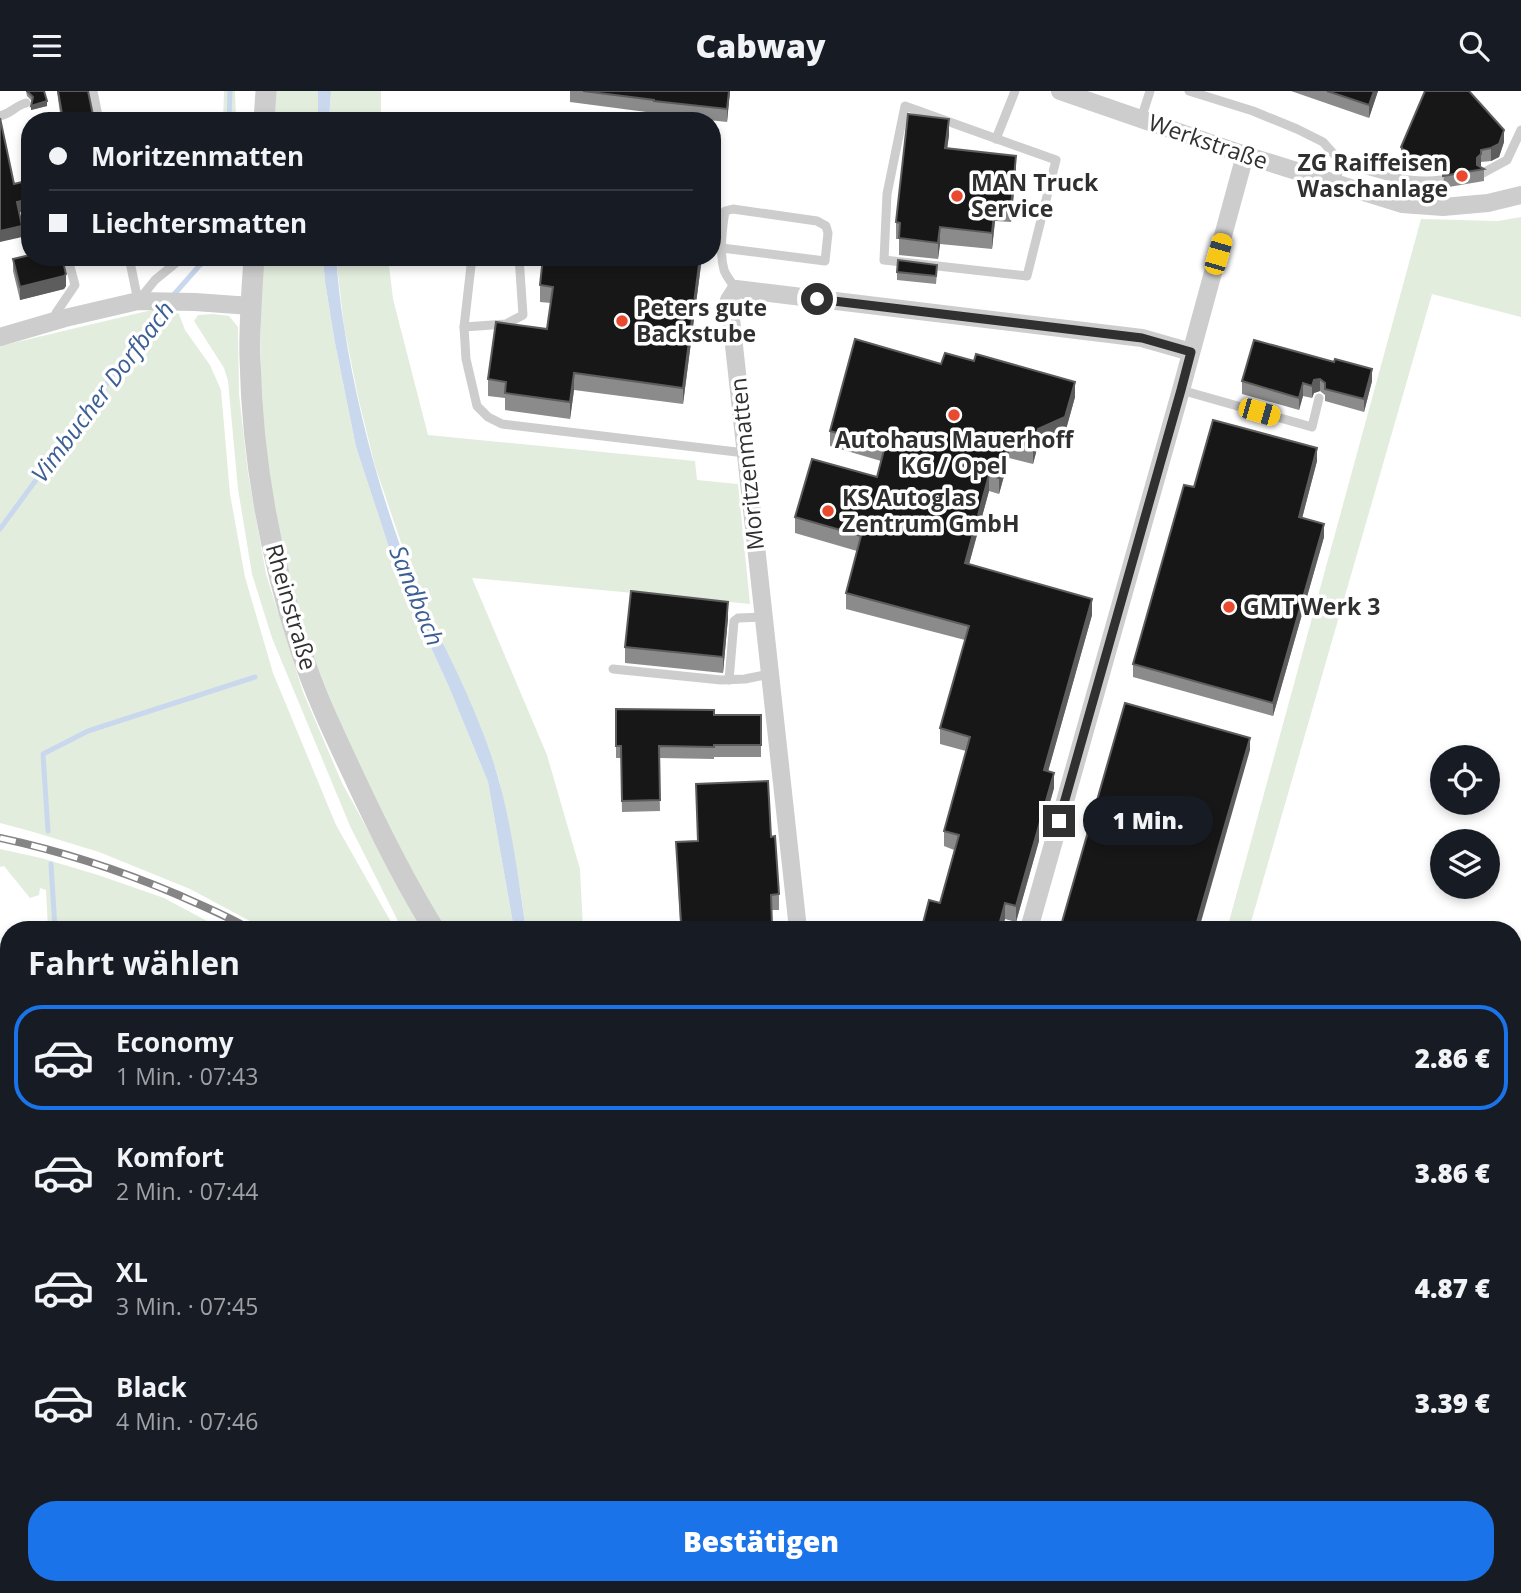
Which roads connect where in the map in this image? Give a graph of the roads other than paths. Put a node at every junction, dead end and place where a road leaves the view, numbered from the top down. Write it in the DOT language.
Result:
graph roads {
  1 [pos="93,91"];
  2 [pos="266,91"];
  3 [pos="1015,91"];
  4 [pos="1059,91"];
  5 [pos="1150,91"];
  6 [pos="1189,91"];
  7 [pos="26,103"];
  8 [pos="97,112"];
  9 [pos="265,112"];
  10 [pos="0,116"];
  11 [pos="1141,120"];
  12 [pos="1521,130"];
  13 [pos="996,139"];
  14 [pos="1245,155"];
  15 [pos="1341,162"];
  16 [pos="1483,173"];
  17 [pos="1441,180"];
  18 [pos="1335,184"];
  19 [pos="1521,195"];
  20 [pos="722,248"];
  21 [pos="70,266"];
  22 [pos="131,266"];
  23 [pos="172,266"];
  24 [pos="253,266"];
  25 [pos="471,266"];
  26 [pos="520,266"];
  27 [pos="736,289"];
  28 [pos="138,301"];
  29 [pos="251,306"];
  30 [pos="58,320"];
  31 [pos="464,327"];
  32 [pos="0,337"];
  33 [pos="1191,352"];
  34 [pos="1181,390"];
  35 [pos="1319,398"];
  36 [pos="745,453"];
  37 [pos="764,617"];
  38 [pos="612,669"];
  39 [pos="770,674"];
  40 [pos="729,680"];
  41 [pos="430,921"];
  42 [pos="797,921"];
  43 [pos="1031,921"];
  1 -- 8 [label="lane"];
  2 -- 9 [label="street"];
  3 -- 13 [label="lane"];
  4 -- 11 [label="street, Werkstraße"];
  5 -- 11 [label="lane"];
  6 -- 15 [label="lane"];
  7 -- 10 [label="lane"];
  11 -- 14 [label="street, Werkstraße"];
  12 -- 16 [label="lane"];
  13 -- 13 [label="lane"];
  14 -- 18 [label="street, Werkstraße"];
  14 -- 33 [label="street"];
  15 -- 17 [label="lane"];
  15 -- 18 [label="lane"];
  18 -- 19 [label="street, Werkstraße"];
  20 -- 20 [label="lane"];
  20 -- 27 [label="lane"];
  21 -- 30 [label="lane"];
  22 -- 28 [label="lane"];
  23 -- 28 [label="lane"];
  24 -- 29 [label="street, Rheinstraße"];
  25 -- 31 [label="lane"];
  26 -- 31 [label="lane"];
  27 -- 33 [label="street"];
  27 -- 36 [label="street, Moritzenmatten"];
  28 -- 29 [label="street"];
  28 -- 30 [label="street"];
  29 -- 41 [label="street, Rheinstraße"];
  30 -- 32 [label="street"];
  31 -- 36 [label="lane"];
  33 -- 34 [label="street"];
  34 -- 35 [label="lane"];
  34 -- 43 [label="street"];
  36 -- 37 [label="street, Moritzenmatten"];
  37 -- 39 [label="street, Moritzenmatten"];
  37 -- 40 [label="lane"];
  38 -- 40 [label="lane"];
  39 -- 40 [label="lane"];
  39 -- 42 [label="street, Moritzenmatten"];
}
